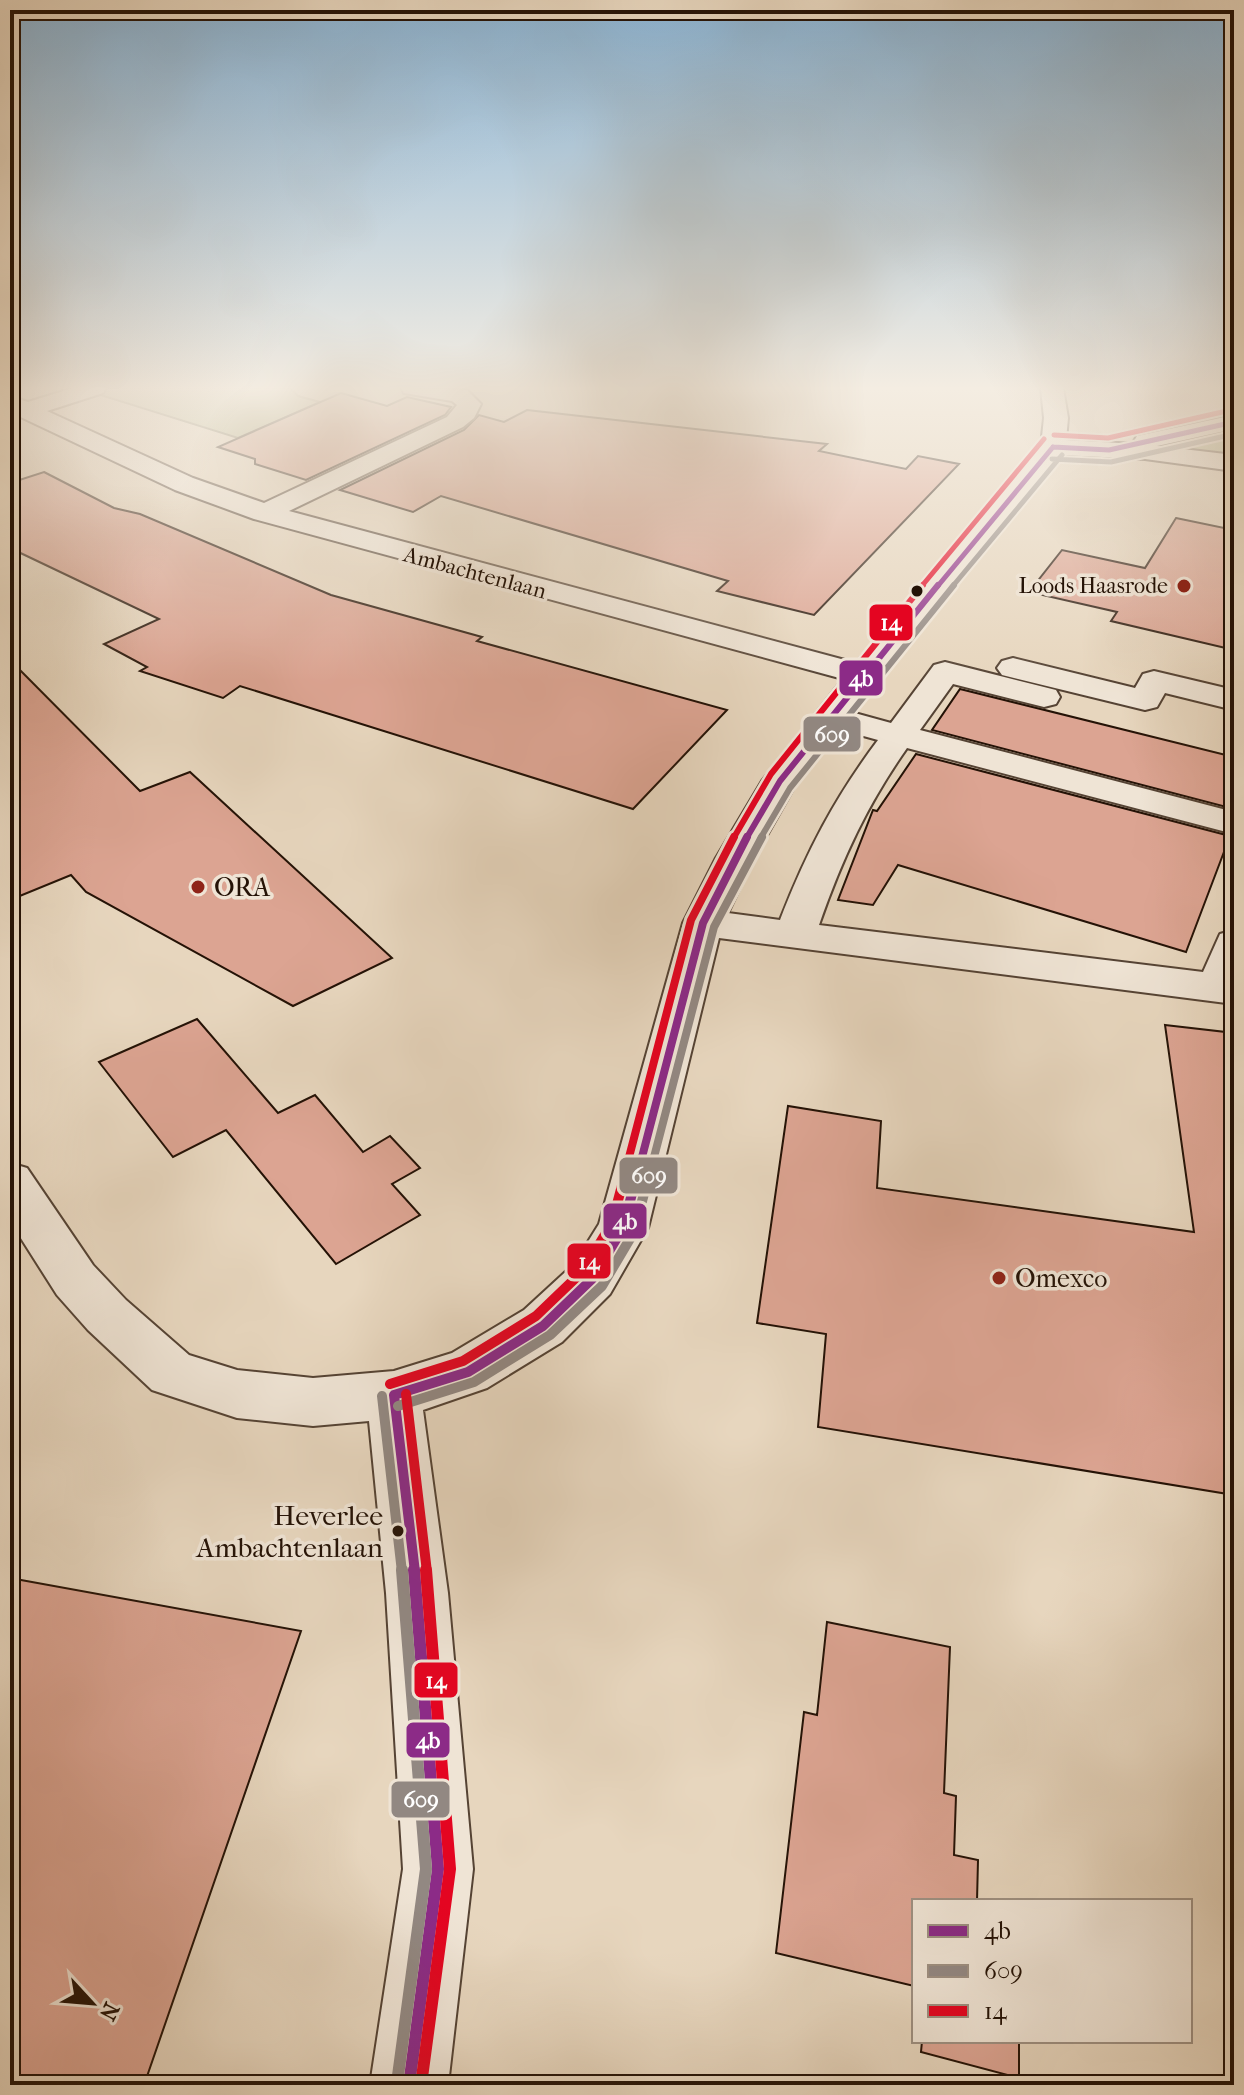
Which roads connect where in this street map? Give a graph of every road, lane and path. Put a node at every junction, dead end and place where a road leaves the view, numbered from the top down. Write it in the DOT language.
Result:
graph roads {
  1 [pos="189,486"];
  2 [pos="321,486"];
  3 [pos="1021,486"];
  4 [pos="264,513"];
  5 [pos="894,638"];
  6 [pos="863,675"];
  7 [pos="1044,697"];
  8 [pos="1234,700"];
  9 [pos="830,717"];
  10 [pos="897,734"];
  11 [pos="1234,823"];
  12 [pos="703,923"];
  13 [pos="795,934"];
  14 [pos="1234,943"];
  15 [pos="1226,989"];
  16 [pos="10,1181"];
  17 [pos="394,1395"];
  18 [pos="409,2085"];
  1 -- 4 [label="street, Ambachtenlaan"];
  2 -- 4 [label="street"];
  3 -- 5 [label="street"];
  4 -- 6 [label="street, Ambachtenlaan"];
  5 -- 6 [label="street"];
  5 -- 8 [label="street"];
  6 -- 9 [label="street"];
  7 -- 10 [label="street"];
  9 -- 10 [label="street"];
  9 -- 12 [label="street"];
  10 -- 11 [label="street"];
  10 -- 13 [label="street"];
  12 -- 13 [label="street"];
  12 -- 17 [label="street"];
  13 -- 15 [label="street"];
  14 -- 15 [label="street"];
  16 -- 17 [label="street"];
  17 -- 18 [label="street"];
}
